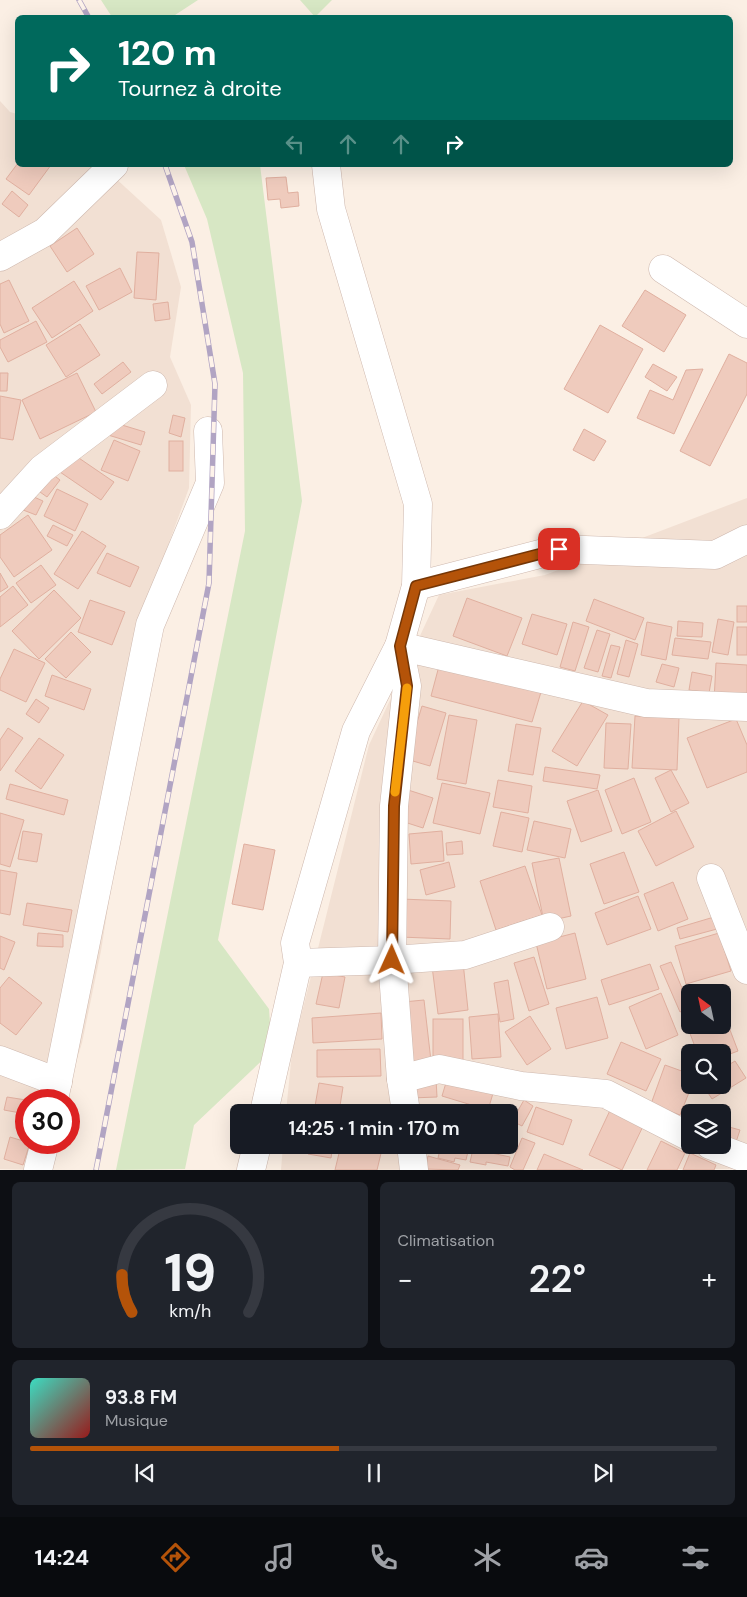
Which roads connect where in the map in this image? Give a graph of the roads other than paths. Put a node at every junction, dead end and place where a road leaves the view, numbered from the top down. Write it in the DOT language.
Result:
graph roads {
  1 [pos="112,167"];
  2 [pos="326,167"];
  3 [pos="0,257"];
  4 [pos="663,269"];
  5 [pos="747,324"];
  6 [pos="153,385"];
  7 [pos="208,431"];
  8 [pos="0,515"];
  9 [pos="747,539"];
  10 [pos="416,586"];
  11 [pos="400,646"];
  12 [pos="747,707"];
  13 [pos="712,878"];
  14 [pos="550,927"];
  15 [pos="392,960"];
  16 [pos="298,963"];
  17 [pos="747,970"];
  18 [pos="0,1060"];
  19 [pos="401,1079"];
  20 [pos="52,1089"];
  21 [pos="56,1089"];
  22 [pos="266,1104"];
  23 [pos="405,1104"];
  24 [pos="681,1132"];
  25 [pos="731,1153"];
  26 [pos="41,1154"];
  27 [pos="255,1154"];
  28 [pos="412,1154"];
  29 [pos="747,1159"];
  30 [pos="38,1170"];
  31 [pos="251,1170"];
  32 [pos="414,1170"];
  1 -- 3 [label="street"];
  2 -- 10 [label="street"];
  4 -- 5 [label="street"];
  6 -- 8 [label="street"];
  7 -- 21 [label="street"];
  9 -- 10 [label="street"];
  10 -- 11 [label="street"];
  11 -- 12 [label="street"];
  11 -- 15 [label="street"];
  11 -- 16 [label="street"];
  13 -- 17 [label="street"];
  14 -- 15 [label="street"];
  15 -- 16 [label="street"];
  15 -- 19 [label="street"];
  16 -- 22 [label="street"];
  18 -- 20 [label="street"];
  19 -- 23 [label="street"];
  19 -- 24 [label="street"];
  25 -- 29 [label="street"];
  26 -- 30 [label="street"];
  27 -- 31 [label="street"];
  28 -- 32 [label="street"];
}
